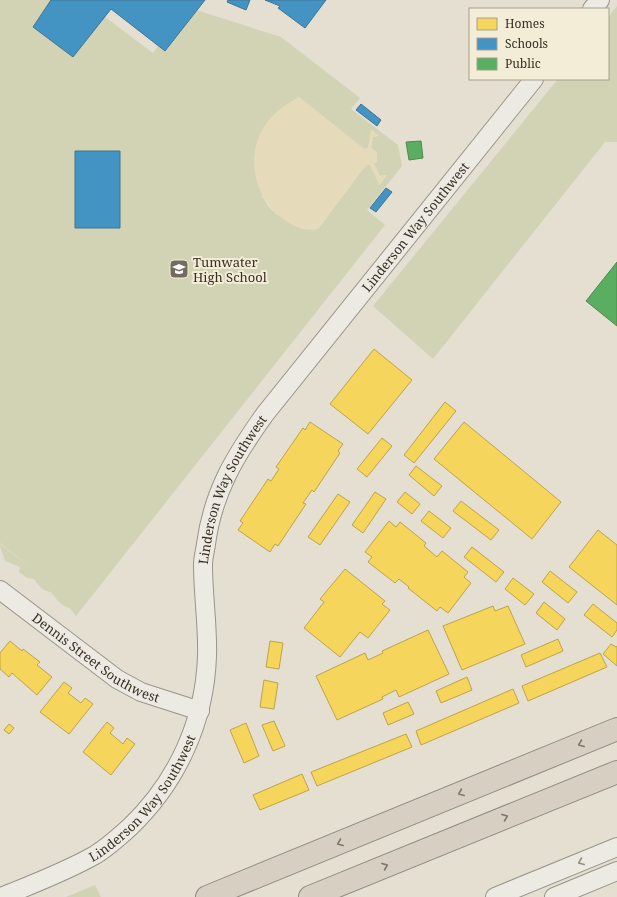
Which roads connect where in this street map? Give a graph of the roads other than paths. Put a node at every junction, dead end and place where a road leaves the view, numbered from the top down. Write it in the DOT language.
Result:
graph roads {
  1 [pos="600,0"];
  2 [pos="593,8"];
  3 [pos="533,80"];
  4 [pos="0,590"];
  5 [pos="200,711"];
  6 [pos="617,729"];
  7 [pos="617,772"];
  8 [pos="617,847"];
  9 [pos="617,872"];
  10 [pos="1,897"];
  11 [pos="207,897"];
  12 [pos="310,897"];
  13 [pos="495,897"];
  14 [pos="554,897"];
  1 -- 2 [label="street"];
  3 -- 5 [label="street, Linderson Way Southwest"];
  4 -- 5 [label="street, Dennis Street Southwest"];
  5 -- 10 [label="street, Linderson Way Southwest"];
  6 -- 11 [label="highway, one-way"];
  12 -- 7 [label="highway, one-way"];
  8 -- 13 [label="street, one-way"];
  9 -- 14 [label="street"];
}
